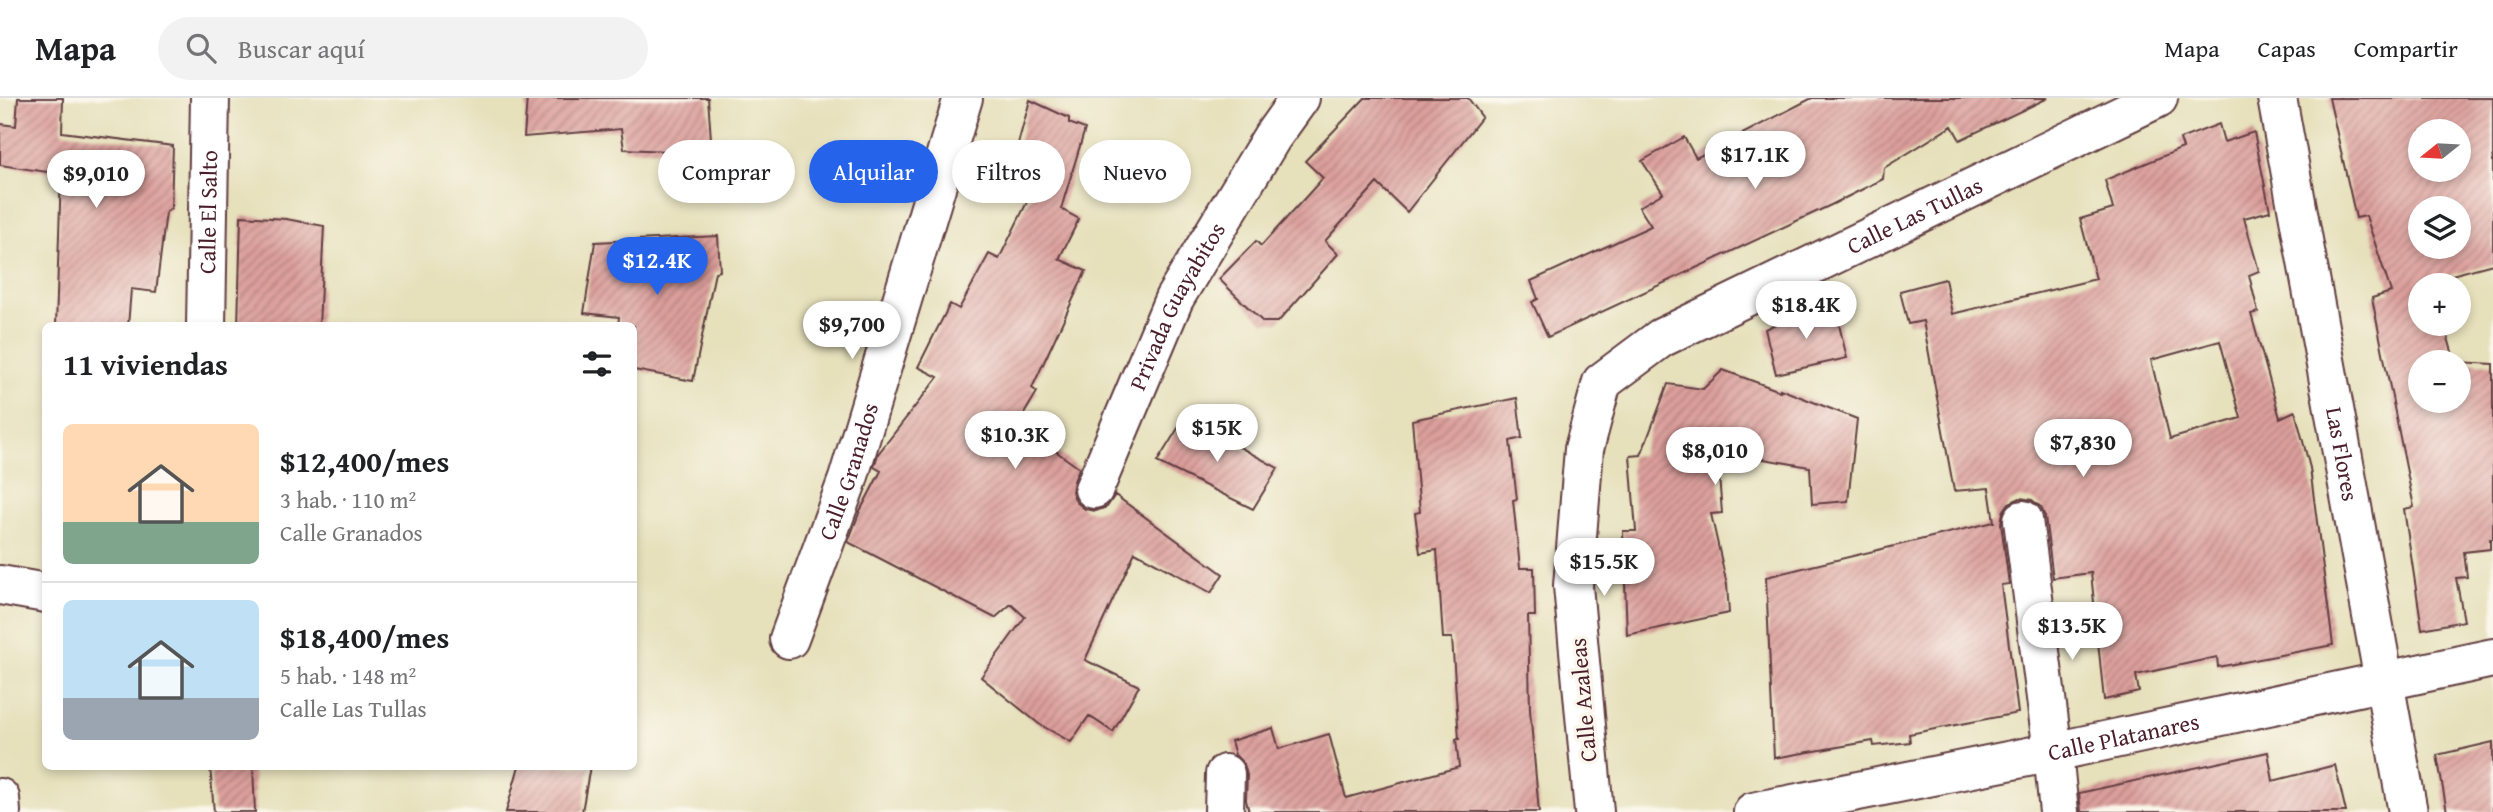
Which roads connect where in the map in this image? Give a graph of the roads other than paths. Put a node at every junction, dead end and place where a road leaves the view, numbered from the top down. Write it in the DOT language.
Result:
graph roads {
  1 [pos="210,98"];
  2 [pos="963,98"];
  3 [pos="1300,98"];
  4 [pos="2158,98"];
  5 [pos="2277,98"];
  6 [pos="206,322"];
  7 [pos="1602,382"];
  8 [pos="1094,489"];
  9 [pos="2023,520"];
  10 [pos="0,585"];
  11 [pos="42,592"];
  12 [pos="789,639"];
  13 [pos="2493,658"];
  14 [pos="2384,681"];
  15 [pos="2053,752"];
  16 [pos="1225,774"];
  17 [pos="0,798"];
  18 [pos="1,812"];
  19 [pos="1224,812"];
  20 [pos="1594,812"];
  21 [pos="1753,812"];
  22 [pos="2059,812"];
  23 [pos="2408,812"];
  1 -- 6 [label="street, Calle El Salto"];
  2 -- 12 [label="street, Calle Granados"];
  3 -- 8 [label="street, Privada Guayabitos"];
  4 -- 7 [label="street, Calle Las Tullas"];
  5 -- 14 [label="street, Las Flores"];
  7 -- 20 [label="street, Calle Azaleas"];
  9 -- 15 [label="street"];
  10 -- 11 [label="street"];
  13 -- 14 [label="street, Calle Platanares"];
  14 -- 15 [label="street, Calle Platanares"];
  14 -- 23 [label="street, Las Flores"];
  15 -- 21 [label="street, Calle Platanares"];
  15 -- 22 [label="street"];
  16 -- 19 [label="street"];
  17 -- 18 [label="street"];
}
